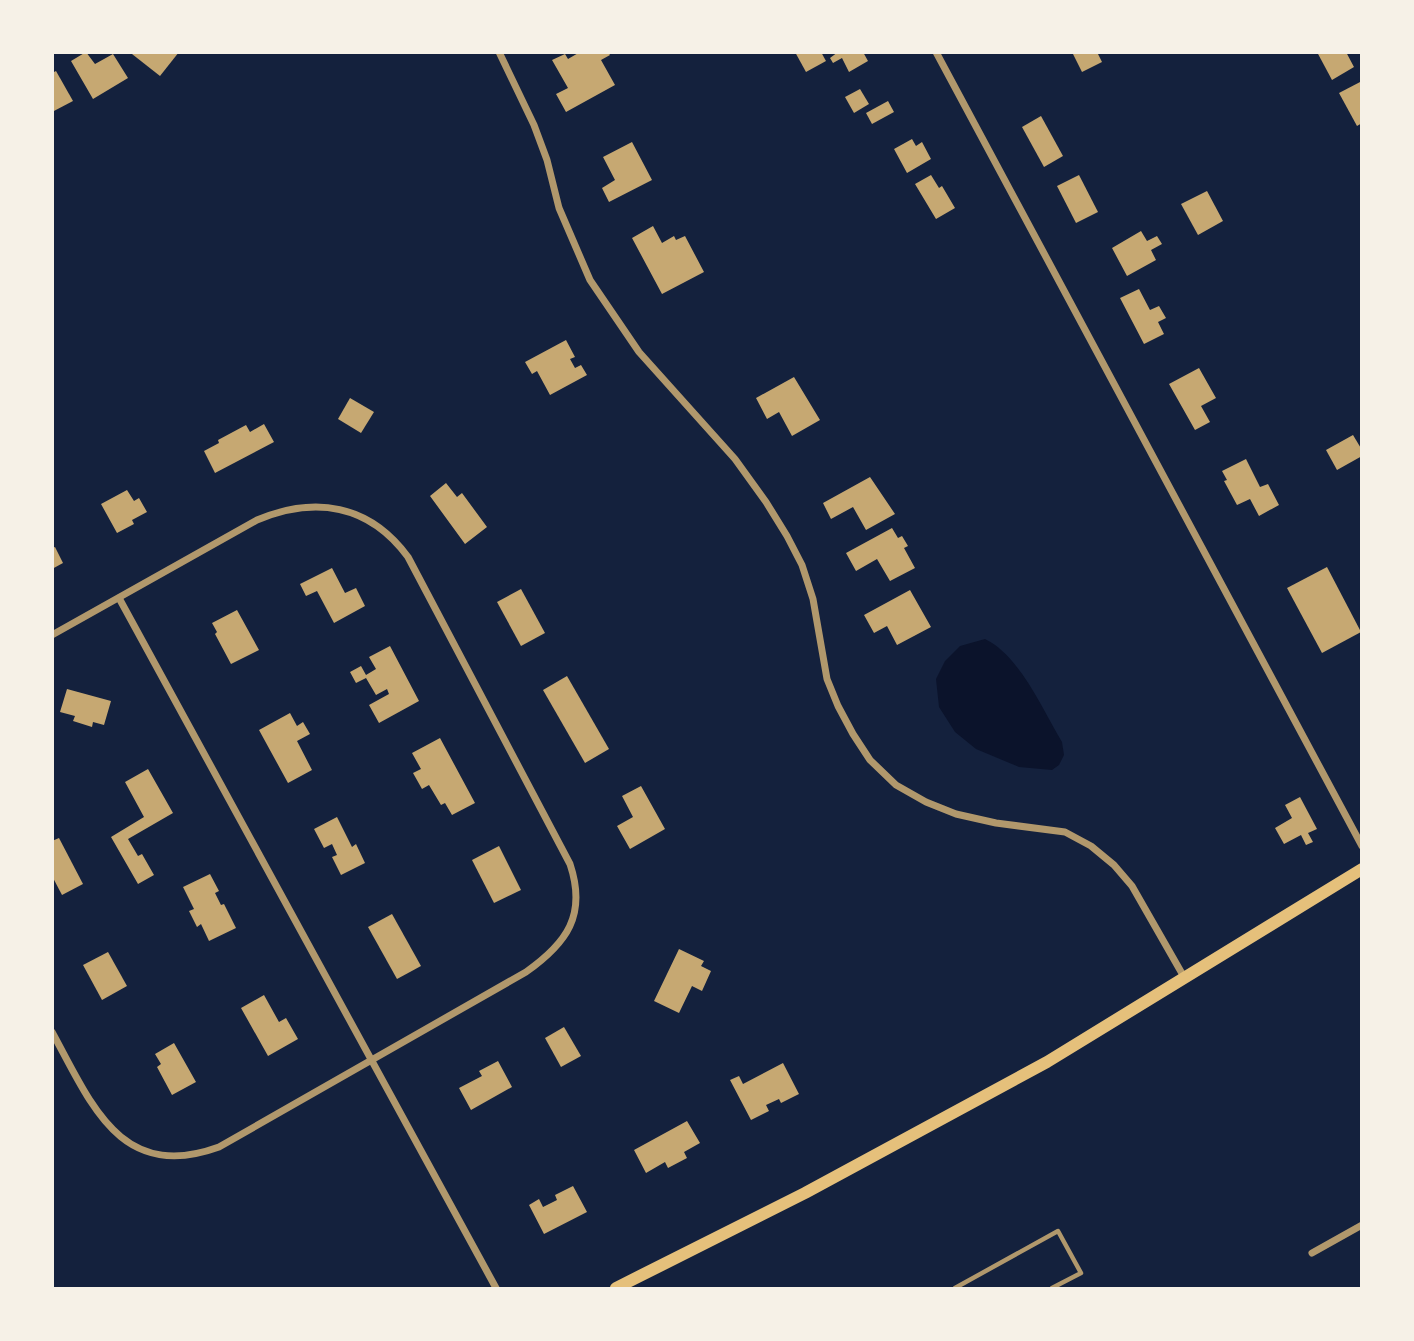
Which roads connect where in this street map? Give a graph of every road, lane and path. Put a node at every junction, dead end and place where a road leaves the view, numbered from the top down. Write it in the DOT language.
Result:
graph roads {
  1 [pos="499,52"];
  2 [pos="936,52"];
  3 [pos="119,598"];
  4 [pos="52,635"];
  5 [pos="1362,846"];
  6 [pos="1362,869"];
  7 [pos="1184,977"];
  8 [pos="52,1032"];
  9 [pos="373,1059"];
  10 [pos="1362,1225"];
  11 [pos="1312,1253"];
  12 [pos="496,1289"];
  13 [pos="616,1289"];
  14 [pos="955,1289"];
  15 [pos="1052,1289"];
  1 -- 7 [label="street"];
  2 -- 5 [label="street"];
  3 -- 4 [label="street"];
  3 -- 9 [label="street"];
  3 -- 9 [label="street"];
  6 -- 7 [label="main road"];
  7 -- 13 [label="main road"];
  8 -- 9 [label="street"];
  9 -- 12 [label="street"];
  10 -- 11 [label="street"];
  14 -- 15 [label="lane"];
}
